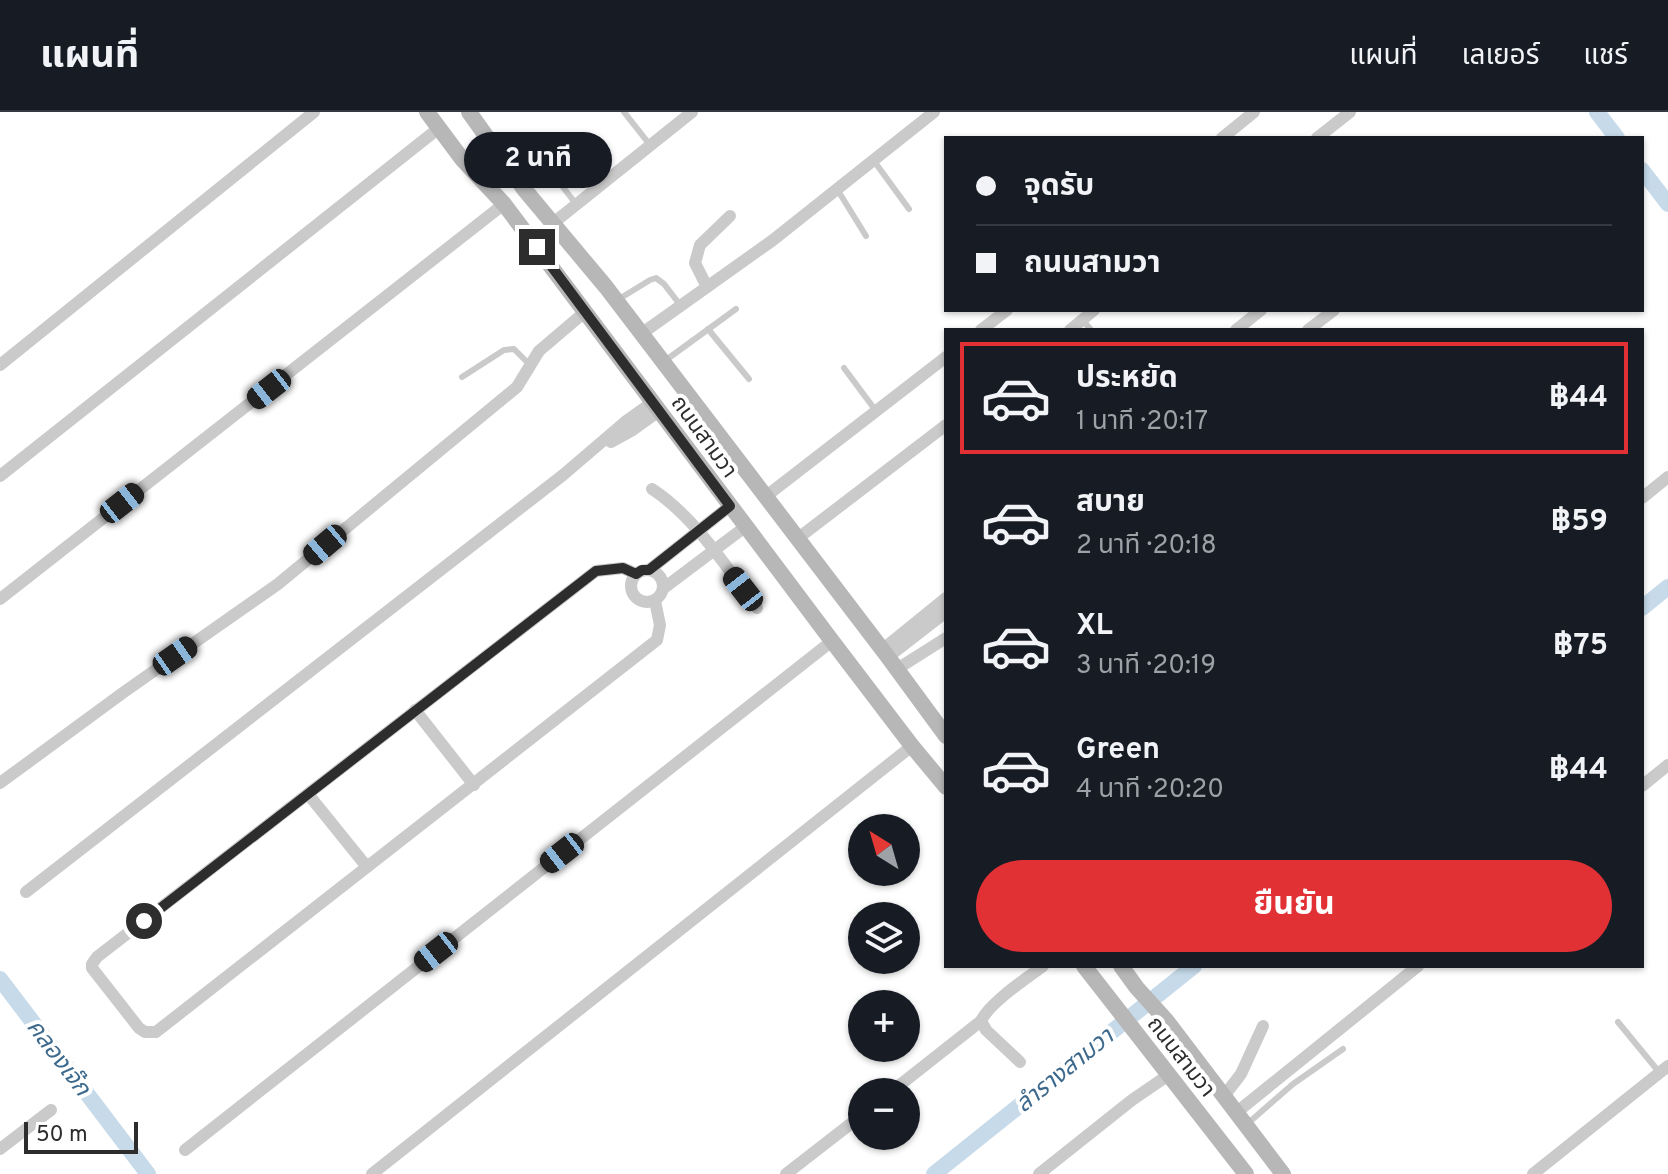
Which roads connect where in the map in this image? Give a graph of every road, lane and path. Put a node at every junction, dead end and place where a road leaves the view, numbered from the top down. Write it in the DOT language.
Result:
graph roads {
  1 [pos="314,112"];
  2 [pos="427,112"];
  3 [pos="469,112"];
  4 [pos="624,112"];
  5 [pos="692,112"];
  6 [pos="934,112"];
  7 [pos="1254,112"];
  8 [pos="1350,112"];
  9 [pos="439,128"];
  10 [pos="1224,136"];
  11 [pos="1320,136"];
  12 [pos="650,145"];
  13 [pos="874,161"];
  14 [pos="549,169"];
  15 [pos="837,189"];
  16 [pos="504,204"];
  17 [pos="576,204"];
  18 [pos="909,209"];
  19 [pos="730,216"];
  20 [pos="552,224"];
  21 [pos="866,236"];
  22 [pos="707,287"];
  23 [pos="616,300"];
  24 [pos="681,306"];
  25 [pos="736,309"];
  26 [pos="586,311"];
  27 [pos="1004,312"];
  28 [pos="1091,312"];
  29 [pos="1258,312"];
  30 [pos="1331,312"];
  31 [pos="1082,319"];
  32 [pos="984,328"];
  33 [pos="1072,328"];
  34 [pos="1089,328"];
  35 [pos="1238,328"];
  36 [pos="1311,328"];
  37 [pos="708,329"];
  38 [pos="641,334"];
  39 [pos="944,359"];
  40 [pos="663,362"];
  41 [pos="0,365"];
  42 [pos="531,366"];
  43 [pos="844,368"];
  44 [pos="462,377"];
  45 [pos="749,379"];
  46 [pos="656,407"];
  47 [pos="876,411"];
  48 [pos="944,427"];
  49 [pos="0,476"];
  50 [pos="1668,477"];
  51 [pos="652,489"];
  52 [pos="1644,496"];
  53 [pos="765,497"];
  54 [pos="730,506"];
  55 [pos="745,527"];
  56 [pos="698,531"];
  57 [pos="797,539"];
  58 [pos="714,551"];
  59 [pos="643,572"];
  60 [pos="664,588"];
  61 [pos="0,599"];
  62 [pos="944,600"];
  63 [pos="655,601"];
  64 [pos="757,608"];
  65 [pos="944,614"];
  66 [pos="944,639"];
  67 [pos="832,641"];
  68 [pos="889,659"];
  69 [pos="415,710"];
  70 [pos="944,733"];
  71 [pos="912,746"];
  72 [pos="1668,765"];
  73 [pos="1647,782"];
  74 [pos="0,783"];
  75 [pos="474,785"];
  76 [pos="944,785"];
  77 [pos="308,794"];
  78 [pos="367,867"];
  79 [pos="26,892"];
  80 [pos="1041,968"];
  81 [pos="1086,968"];
  82 [pos="1122,968"];
  83 [pos="1416,968"];
  84 [pos="981,1021"];
  85 [pos="1618,1022"];
  86 [pos="1263,1026"];
  87 [pos="1343,1049"];
  88 [pos="1020,1062"];
  89 [pos="1664,1069"];
  90 [pos="1170,1074"];
  91 [pos="909,1078"];
  92 [pos="1224,1096"];
  93 [pos="51,1110"];
  94 [pos="1241,1119"];
  95 [pos="848,1126"];
  96 [pos="0,1149"];
  97 [pos="185,1150"];
  98 [pos="1243,1173"];
  99 [pos="372,1174"];
  100 [pos="786,1174"];
  101 [pos="1039,1174"];
  102 [pos="1283,1174"];
  103 [pos="1533,1174"];
  1 -- 41 [label="street"];
  2 -- 9 [label="street, ถนนสามวา"];
  3 -- 20 [label="street, ถนนสามวา"];
  4 -- 12 [label="lane"];
  5 -- 12 [label="street"];
  6 -- 13 [label="street"];
  7 -- 10 [label="street"];
  8 -- 11 [label="street"];
  9 -- 16 [label="street, ถนนสามวา"];
  9 -- 49 [label="street"];
  12 -- 17 [label="street"];
  13 -- 15 [label="street"];
  13 -- 18 [label="lane"];
  14 -- 17 [label="lane"];
  15 -- 21 [label="lane"];
  15 -- 22 [label="street"];
  16 -- 26 [label="street, ถนนสามวา"];
  16 -- 61 [label="street"];
  17 -- 20 [label="street"];
  19 -- 22 [label="street"];
  20 -- 23 [label="street, ถนนสามวา"];
  22 -- 24 [label="street"];
  23 -- 24 [label="lane"];
  23 -- 38 [label="street, ถนนสามวา"];
  24 -- 38 [label="street"];
  25 -- 37 [label="lane"];
  26 -- 42 [label="street"];
  26 -- 46 [label="street, ถนนสามวา"];
  27 -- 32 [label="street"];
  28 -- 31 [label="street"];
  29 -- 35 [label="street"];
  30 -- 36 [label="street"];
  31 -- 33 [label="street"];
  31 -- 34 [label="lane"];
  37 -- 40 [label="lane"];
  37 -- 45 [label="lane"];
  38 -- 40 [label="street, ถนนสามวา"];
  39 -- 47 [label="street"];
  40 -- 53 [label="street, ถนนสามวา"];
  42 -- 44 [label="lane"];
  42 -- 74 [label="street"];
  43 -- 47 [label="lane"];
  46 -- 54 [label="street, ถนนสามวา"];
  46 -- 79 [label="street"];
  47 -- 53 [label="street"];
  48 -- 57 [label="street"];
  50 -- 52 [label="street"];
  51 -- 56 [label="street"];
  53 -- 57 [label="street, ถนนสามวา"];
  54 -- 55 [label="street, ถนนสามวา"];
  54 -- 56 [label="street"];
  55 -- 58 [label="street"];
  55 -- 67 [label="street, ถนนสามวา"];
  56 -- 58 [label="street"];
  56 -- 59 [label="street"];
  57 -- 68 [label="street, ถนนสามวา"];
  58 -- 60 [label="street"];
  58 -- 64 [label="street"];
  59 -- 60 [label="street"];
  59 -- 63 [label="street"];
  59 -- 69 [label="street"];
  60 -- 63 [label="street"];
  62 -- 68 [label="street"];
  63 -- 75 [label="street"];
  65 -- 68 [label="street"];
  66 -- 68 [label="street"];
  67 -- 71 [label="street, ถนนสามวา"];
  67 -- 97 [label="street"];
  68 -- 70 [label="street, ถนนสามวา"];
  69 -- 75 [label="street"];
  69 -- 77 [label="street"];
  71 -- 76 [label="street, ถนนสามวา"];
  71 -- 99 [label="street"];
  72 -- 73 [label="street"];
  75 -- 78 [label="street"];
  77 -- 78 [label="street"];
  77 -- 78 [label="street"];
  80 -- 84 [label="street"];
  81 -- 90 [label="street, ถนนสามวา"];
  82 -- 92 [label="street, ถนนสามวา"];
  83 -- 94 [label="street"];
  84 -- 88 [label="street"];
  84 -- 91 [label="street"];
  85 -- 89 [label="lane"];
  86 -- 92 [label="street"];
  87 -- 94 [label="lane"];
  89 -- 103 [label="street"];
  90 -- 98 [label="street, ถนนสามวา"];
  90 -- 101 [label="street"];
  92 -- 94 [label="street, ถนนสามวา"];
  93 -- 96 [label="street"];
  94 -- 102 [label="street, ถนนสามวา"];
  95 -- 100 [label="street"];
}
